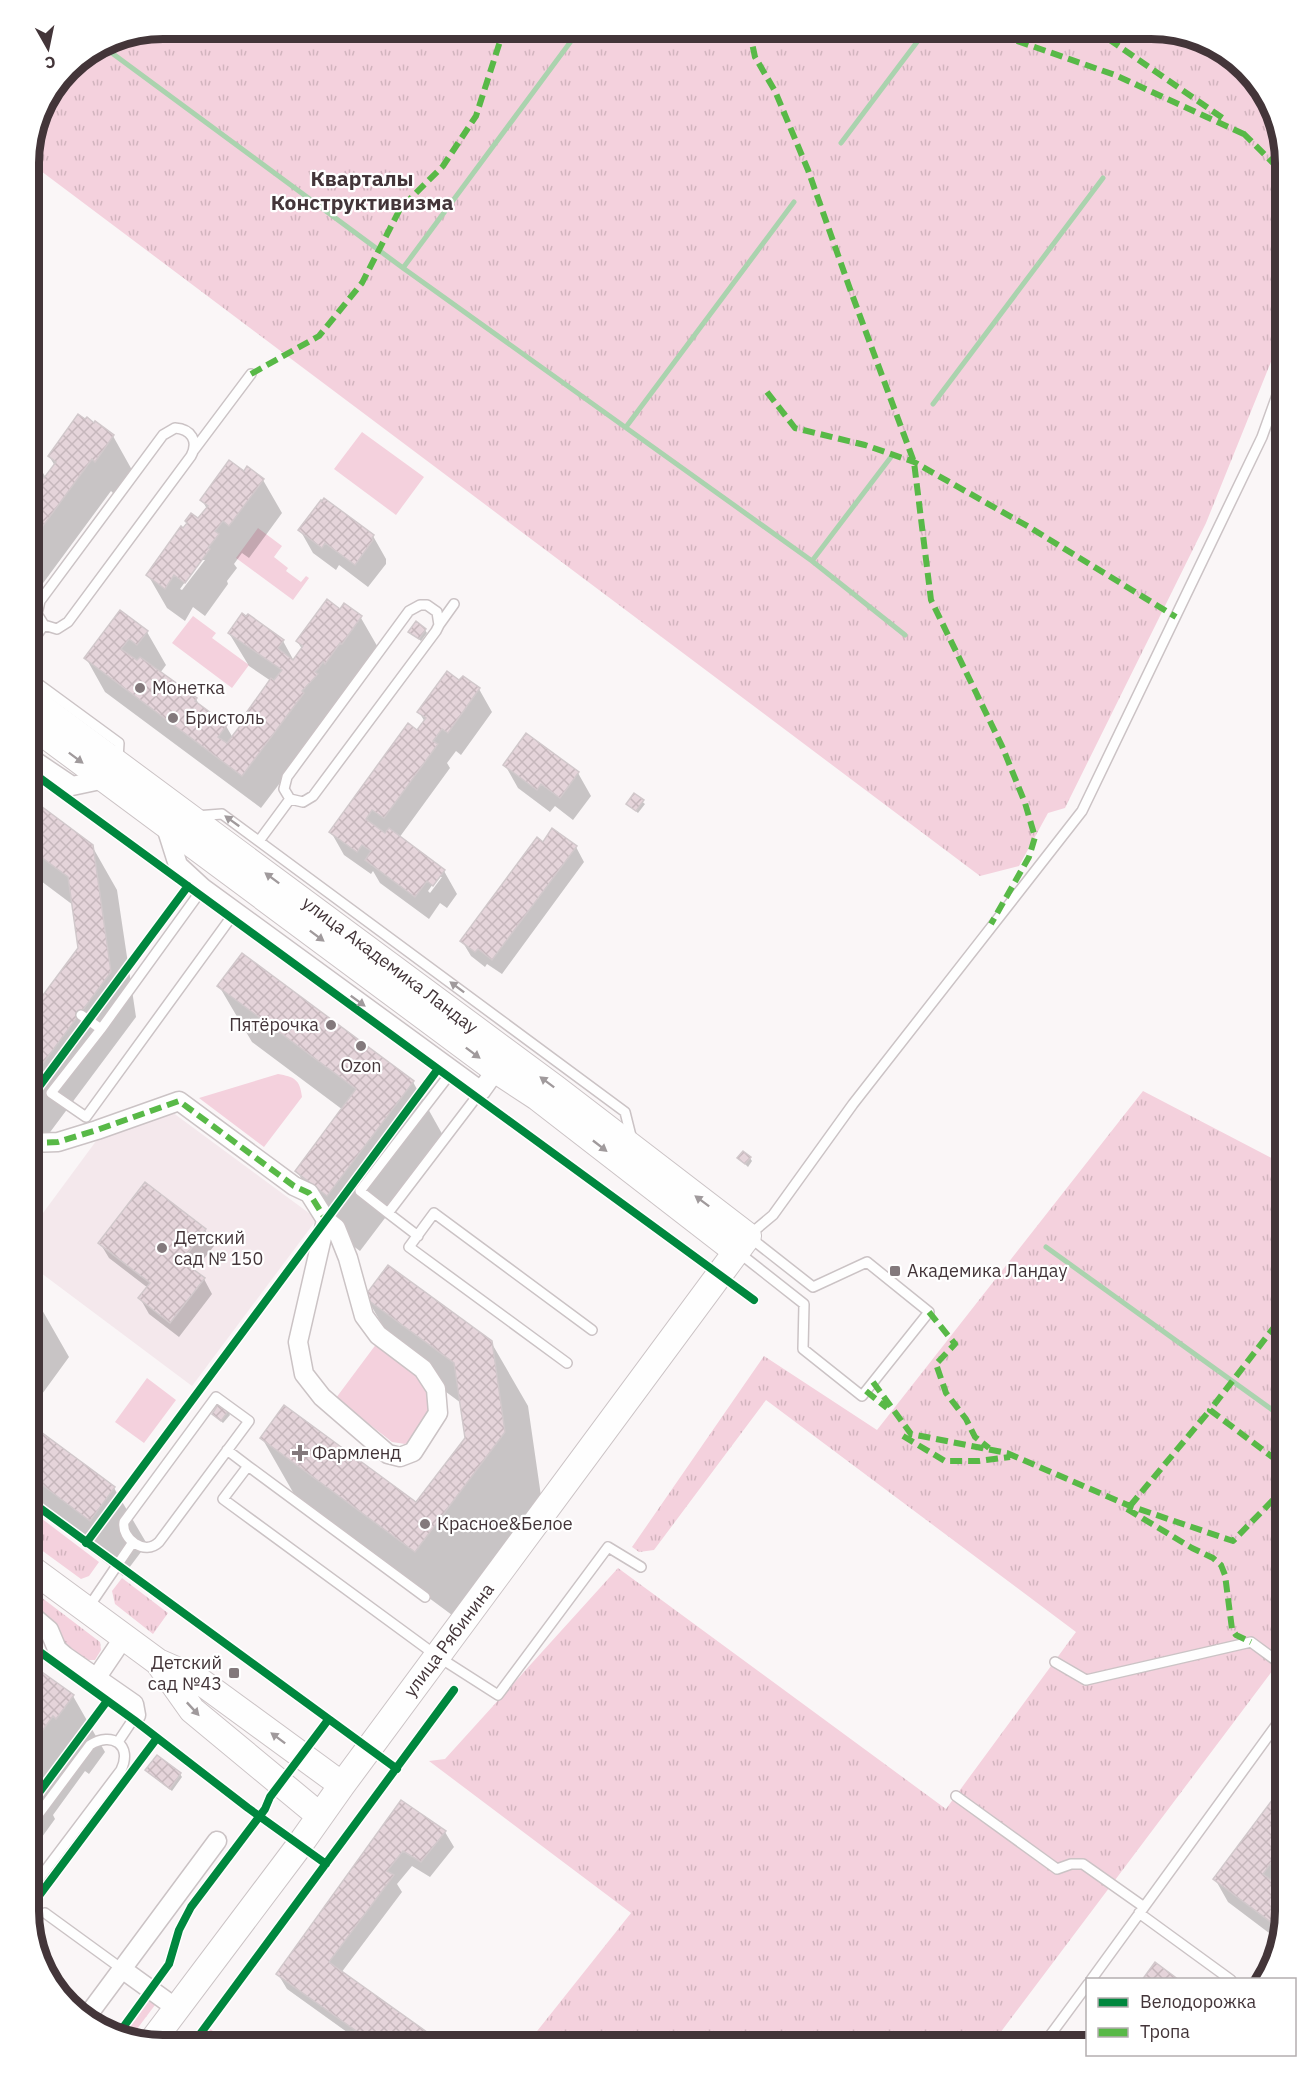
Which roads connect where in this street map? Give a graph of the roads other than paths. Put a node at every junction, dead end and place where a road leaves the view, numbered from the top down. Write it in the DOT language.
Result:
graph roads {
  1 [pos="250,374"];
  2 [pos="1275,402"];
  3 [pos="194,450"];
  4 [pos="454,604"];
  5 [pos="39,605"];
  6 [pos="39,617"];
  7 [pos="44,625"];
  8 [pos="439,625"];
  9 [pos="39,632"];
  10 [pos="39,683"];
  11 [pos="39,707"];
  12 [pos="39,729"];
  13 [pos="39,764"];
  14 [pos="111,772"];
  15 [pos="290,799"];
  16 [pos="177,820"];
  17 [pos="259,841"];
  18 [pos="203,888"];
  19 [pos="235,912"];
  20 [pos="81,1015"];
  21 [pos="100,1029"];
  22 [pos="453,1070"];
  23 [pos="496,1070"];
  24 [pos="481,1091"];
  25 [pos="39,1143"];
  26 [pos="633,1149"];
  27 [pos="388,1213"];
  28 [pos="326,1220"];
  29 [pos="418,1236"];
  30 [pos="742,1244"];
  31 [pos="592,1330"];
  32 [pos="567,1363"];
  33 [pos="227,1450"];
  34 [pos="248,1466"];
  35 [pos="133,1542"];
  36 [pos="641,1567"];
  37 [pos="39,1575"];
  38 [pos="425,1597"];
  39 [pos="87,1610"];
  40 [pos="39,1622"];
  41 [pos="124,1637"];
  42 [pos="437,1656"];
  43 [pos="1275,1659"];
  44 [pos="158,1662"];
  45 [pos="1055,1662"];
  46 [pos="97,1677"];
  47 [pos="136,1715"];
  48 [pos="1275,1728"];
  49 [pos="118,1742"];
  50 [pos="342,1785"];
  51 [pos="956,1796"];
  52 [pos="39,1812"];
  53 [pos="320,1816"];
  54 [pos="217,1840"];
  55 [pos="39,1877"];
  56 [pos="1142,1910"];
  57 [pos="45,1913"];
  58 [pos="122,1969"];
  59 [pos="1092,1978"];
  60 [pos="1228,1978"];
  61 [pos="1086,1987"];
  62 [pos="176,2008"];
  63 [pos="91,2011"];
  64 [pos="156,2035"];
  65 [pos="1050,2035"];
  1 -- 3 [label="lane"];
  2 -- 30 [label="lane"];
  3 -- 5 [label="lane"];
  3 -- 7 [label="lane"];
  4 -- 8 [label="lane"];
  6 -- 7 [label="lane"];
  7 -- 9 [label="lane"];
  8 -- 15 [label="lane"];
  8 -- 15 [label="lane"];
  10 -- 14 [label="lane"];
  11 -- 14 [label="street, улица Академика Ландау"];
  12 -- 14 [label="street, улица Академика Ландау, one-way"];
  13 -- 14 [label="street"];
  14 -- 16 [label="street, улица Академика Ландау"];
  15 -- 17 [label="lane"];
  17 -- 16 [label="lane, one-way"];
  16 -- 18 [label="street"];
  16 -- 23 [label="street, улица Академика Ландау, one-way"];
  26 -- 16 [label="street, улица Академика Ландау, one-way"];
  26 -- 17 [label="lane, one-way"];
  18 -- 19 [label="street"];
  18 -- 21 [label="lane"];
  19 -- 21 [label="lane"];
  19 -- 22 [label="street, one-way"];
  20 -- 21 [label="lane"];
  22 -- 24 [label="street"];
  22 -- 27 [label="lane"];
  23 -- 24 [label="street"];
  23 -- 30 [label="street, улица Академика Ландау, one-way"];
  24 -- 27 [label="lane"];
  25 -- 28 [label="street"];
  30 -- 26 [label="street, улица Академика Ландау, one-way"];
  27 -- 29 [label="lane"];
  28 -- 28 [label="street"];
  29 -- 31 [label="lane"];
  29 -- 32 [label="lane"];
  30 -- 30 [label="lane"];
  30 -- 42 [label="street, улица Рябинина"];
  33 -- 34 [label="lane"];
  33 -- 35 [label="lane"];
  33 -- 35 [label="lane"];
  34 -- 38 [label="lane"];
  34 -- 42 [label="lane"];
  35 -- 39 [label="lane"];
  36 -- 42 [label="lane"];
  37 -- 39 [label="street"];
  39 -- 41 [label="street"];
  40 -- 46 [label="street"];
  41 -- 44 [label="street"];
  41 -- 46 [label="street"];
  42 -- 50 [label="street, улица Рябинина"];
  43 -- 45 [label="lane"];
  50 -- 44 [label="street, one-way"];
  44 -- 53 [label="street, one-way"];
  46 -- 47 [label="street"];
  47 -- 49 [label="lane"];
  48 -- 56 [label="lane"];
  49 -- 52 [label="lane"];
  49 -- 55 [label="lane"];
  50 -- 53 [label="street, улица Рябинина"];
  51 -- 56 [label="lane"];
  53 -- 62 [label="street, улица Рябинина"];
  54 -- 58 [label="street"];
  56 -- 59 [label="lane"];
  56 -- 60 [label="lane"];
  57 -- 58 [label="lane"];
  58 -- 62 [label="street"];
  58 -- 63 [label="street"];
  61 -- 65 [label="lane"];
  62 -- 64 [label="street, улица Рябинина"];
}
